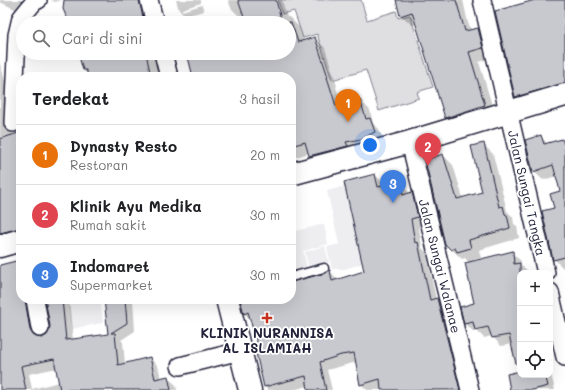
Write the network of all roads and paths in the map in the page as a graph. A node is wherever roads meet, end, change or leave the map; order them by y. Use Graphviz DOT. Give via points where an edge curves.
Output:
graph roads {
  1 [pos="38,0"];
  2 [pos="149,0"];
  3 [pos="482,0"];
  4 [pos="24,16"];
  5 [pos="153,16"];
  6 [pos="16,56"];
  7 [pos="165,60"];
  8 [pos="168,72"];
  9 [pos="565,95"];
  10 [pos="508,112"];
  11 [pos="13,123"];
  12 [pos="410,142"];
  13 [pos="296,173"];
  14 [pos="16,241"];
  15 [pos="0,246"];
  16 [pos="324,268"];
  17 [pos="545,270"];
  18 [pos="296,276"];
  19 [pos="36,304"];
  20 [pos="228,304"];
  21 [pos="553,305"];
  22 [pos="40,328"];
  23 [pos="240,351"];
  24 [pos="565,357"];
  25 [pos="180,366"];
  26 [pos="250,390"];
  27 [pos="470,390"];
  1 -- 4 [label="street"];
  2 -- 5 [label="street"];
  3 -- 10 [label="street, Jalan Sungai Tangka"];
  6 -- 11 [label="street"];
  7 -- 8 [label="street"];
  9 -- 10 [label="main road"];
  10 -- 12 [label="main road"];
  10 -- 17 [label="street, Jalan Sungai Tangka"];
  12 -- 13 [label="main road"];
  12 -- 27 [label="street, Jalan Sungai Walanae"];
  14 -- 15 [label="main road"];
  16 -- 18 [label="lane"];
  19 -- 22 [label="street"];
  20 -- 23 [label="main road"];
  21 -- 24 [label="street"];
  23 -- 25 [label="street"];
  23 -- 26 [label="main road"];
}
